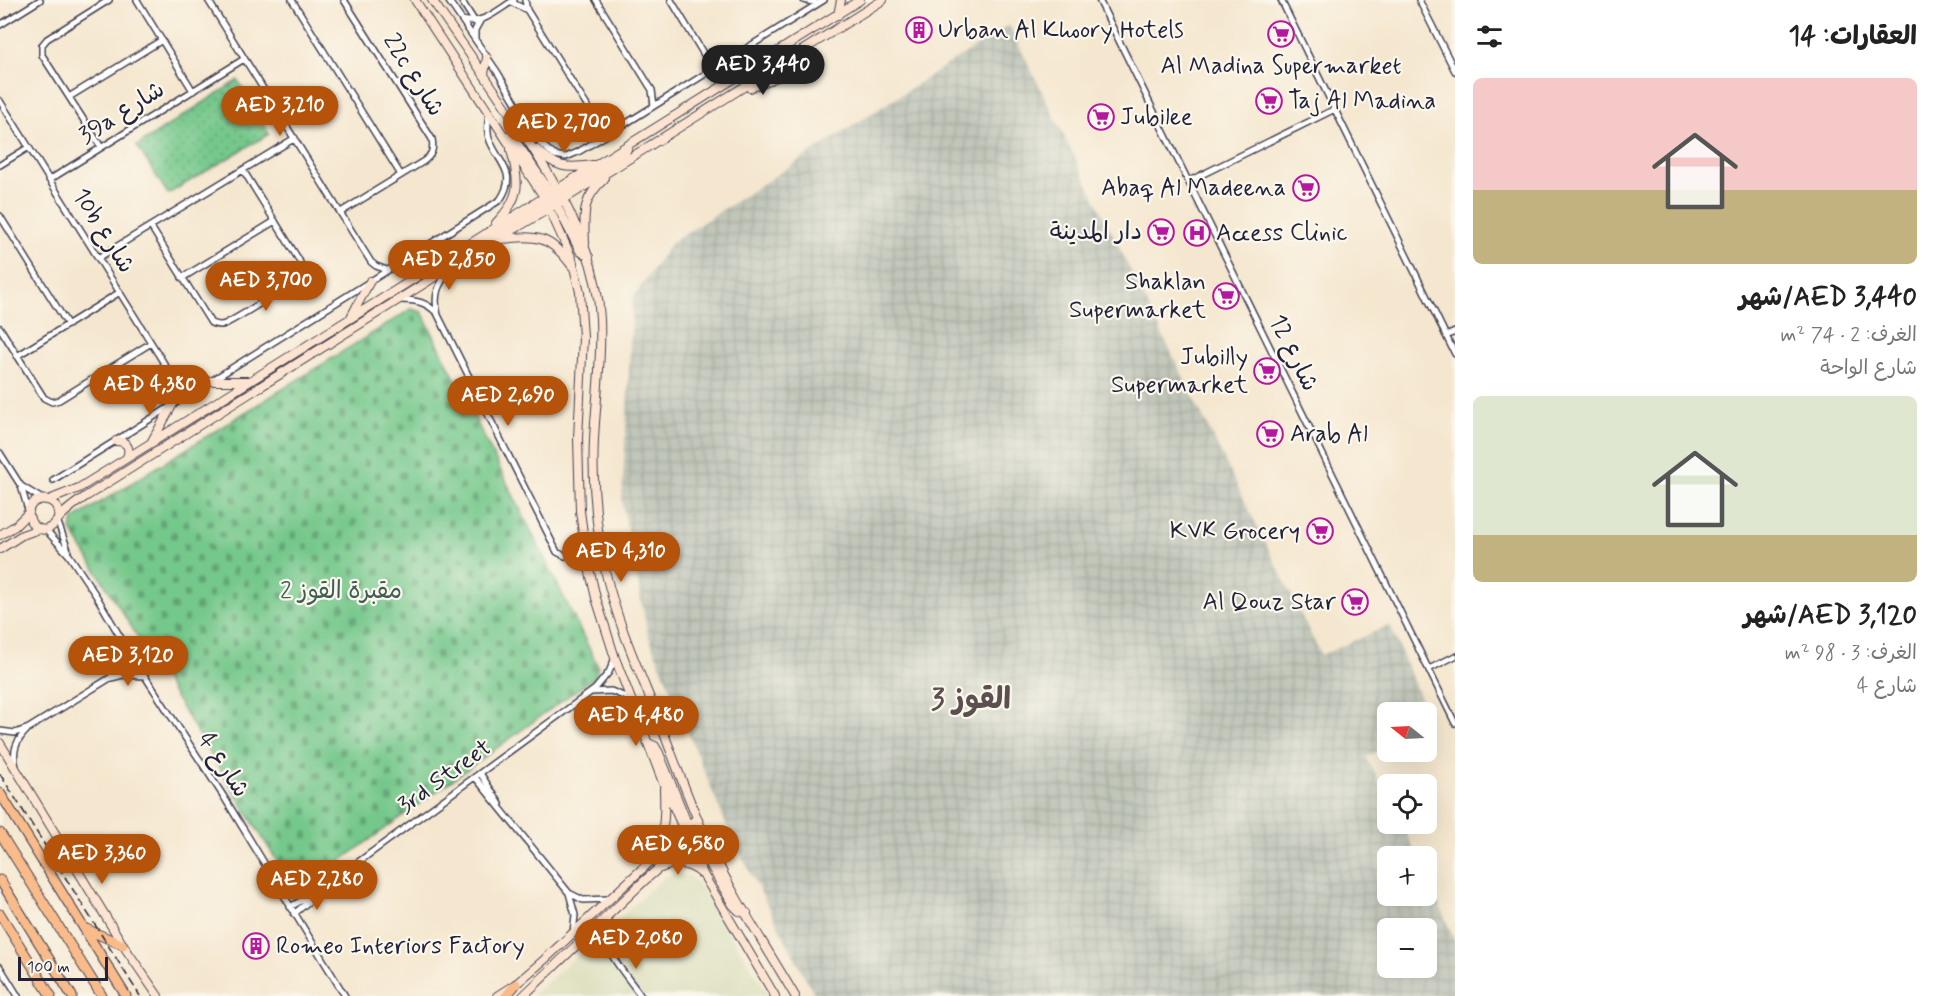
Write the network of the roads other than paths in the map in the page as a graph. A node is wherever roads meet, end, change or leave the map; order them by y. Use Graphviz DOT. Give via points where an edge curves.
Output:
graph roads {
  1 [pos="40,0"];
  2 [pos="109,0"];
  3 [pos="137,0"];
  4 [pos="208,0"];
  5 [pos="292,0"];
  6 [pos="344,0"];
  7 [pos="415,0"];
  8 [pos="432,0"];
  9 [pos="448,0"];
  10 [pos="460,0"];
  11 [pos="525,0"];
  12 [pos="596,0"];
  13 [pos="670,0"];
  14 [pos="803,0"];
  15 [pos="841,0"];
  16 [pos="860,0"];
  17 [pos="883,0"];
  18 [pos="1099,0"];
  19 [pos="1281,0"];
  20 [pos="1419,0"];
  21 [pos="512,1"];
  22 [pos="821,2"];
  23 [pos="527,10"];
  24 [pos="801,14"];
  25 [pos="837,15"];
  26 [pos="462,20"];
  27 [pos="477,21"];
  28 [pos="0,25"];
  29 [pos="162,40"];
  30 [pos="476,41"];
  31 [pos="738,53"];
  32 [pos="244,58"];
  33 [pos="487,58"];
  34 [pos="706,58"];
  35 [pos="766,59"];
  36 [pos="719,64"];
  37 [pos="1455,71"];
  38 [pos="706,72"];
  39 [pos="787,73"];
  40 [pos="484,74"];
  41 [pos="652,90"];
  42 [pos="193,91"];
  43 [pos="730,96"];
  44 [pos="69,97"];
  45 [pos="667,97"];
  46 [pos="0,101"];
  47 [pos="654,106"];
  48 [pos="1335,109"];
  49 [pos="489,111"];
  50 [pos="597,122"];
  51 [pos="617,129"];
  52 [pos="295,138"];
  53 [pos="507,139"];
  54 [pos="597,141"];
  55 [pos="530,144"];
  56 [pos="629,144"];
  57 [pos="29,147"];
  58 [pos="101,147"];
  59 [pos="597,164"];
  60 [pos="0,165"];
  61 [pos="618,166"];
  62 [pos="243,170"];
  63 [pos="401,175"];
  64 [pos="49,180"];
  65 [pos="1189,181"];
  66 [pos="553,198"];
  67 [pos="341,212"];
  68 [pos="0,216"];
  69 [pos="275,221"];
  70 [pos="151,227"];
  71 [pos="484,234"];
  72 [pos="498,240"];
  73 [pos="585,247"];
  74 [pos="478,251"];
  75 [pos="98,258"];
  76 [pos="589,258"];
  77 [pos="371,262"];
  78 [pos="452,266"];
  79 [pos="387,270"];
  80 [pos="575,270"];
  81 [pos="182,278"];
  82 [pos="370,281"];
  83 [pos="120,292"];
  84 [pos="400,300"];
  85 [pos="438,315"];
  86 [pos="351,318"];
  87 [pos="68,325"];
  88 [pos="0,328"];
  89 [pos="1455,332"];
  90 [pos="1446,336"];
  91 [pos="151,343"];
  92 [pos="1455,354"];
  93 [pos="17,356"];
  94 [pos="175,381"];
  95 [pos="210,381"];
  96 [pos="251,381"];
  97 [pos="197,389"];
  98 [pos="173,404"];
  99 [pos="116,441"];
  100 [pos="151,443"];
  101 [pos="0,453"];
  102 [pos="127,457"];
  103 [pos="52,480"];
  104 [pos="21,486"];
  105 [pos="45,500"];
  106 [pos="29,512"];
  107 [pos="58,520"];
  108 [pos="42,529"];
  109 [pos="0,535"];
  110 [pos="0,549"];
  111 [pos="69,555"];
  112 [pos="565,556"];
  113 [pos="129,652"];
  114 [pos="1455,656"];
  115 [pos="615,658"];
  116 [pos="1429,669"];
  117 [pos="145,676"];
  118 [pos="110,678"];
  119 [pos="589,693"];
  120 [pos="632,699"];
  121 [pos="1455,723"];
  122 [pos="29,728"];
  123 [pos="0,731"];
  124 [pos="0,743"];
  125 [pos="648,743"];
  126 [pos="17,768"];
  127 [pos="477,775"];
  128 [pos="664,785"];
  129 [pos="0,793"];
  130 [pos="697,818"];
  131 [pos="686,827"];
  132 [pos="702,830"];
  133 [pos="0,833"];
  134 [pos="692,839"];
  135 [pos="652,859"];
  136 [pos="655,871"];
  137 [pos="704,876"];
  138 [pos="0,880"];
  139 [pos="322,889"];
  140 [pos="569,894"];
  141 [pos="608,899"];
  142 [pos="290,907"];
  143 [pos="611,912"];
  144 [pos="747,913"];
  145 [pos="0,914"];
  146 [pos="294,914"];
  147 [pos="0,925"];
  148 [pos="86,929"];
  149 [pos="573,933"];
  150 [pos="123,945"];
  151 [pos="575,946"];
  152 [pos="613,957"];
  153 [pos="31,964"];
  154 [pos="0,967"];
  155 [pos="516,984"];
  156 [pos="18,996"];
  157 [pos="51,996"];
  158 [pos="72,996"];
  159 [pos="102,996"];
  160 [pos="126,996"];
  161 [pos="158,996"];
  162 [pos="345,996"];
  163 [pos="497,996"];
  164 [pos="506,996"];
  165 [pos="523,996"];
  166 [pos="641,996"];
  167 [pos="776,996"];
  168 [pos="795,996"];
  1 -- 28 [label="street"];
  2 -- 44 [label="street" via="42,45 42,55"];
  3 -- 29 [label="street"];
  4 -- 32 [label="street"];
  5 -- 63 [label="street"];
  6 -- 63 [label="street, 22c شارع" via="432,139 429,157"];
  7 -- 49 [label="street"];
  8 -- 40 [label="street"];
  9 -- 26 [label="street"];
  10 -- 27 [label="street"];
  11 -- 23 [label="street"];
  12 -- 41 [label="street"];
  13 -- 34 [label="street"];
  14 -- 22 [label="street"];
  14 -- 24 [label="street"];
  15 -- 25 [label="street"];
  16 -- 25 [label="street"];
  17 -- 43 [label="street"];
  18 -- 65 [label="street, شارع 12"];
  19 -- 48 [label="street"];
  20 -- 37 [label="street"];
  21 -- 23 [label="street"];
  21 -- 27 [label="street"];
  22 -- 24 [label="street"];
  23 -- 50 [label="street"];
  24 -- 31 [label="street"];
  25 -- 35 [label="street"];
  26 -- 27 [label="street"];
  26 -- 30 [label="street"];
  27 -- 30 [label="street"];
  29 -- 42 [label="street"];
  29 -- 44 [label="street"];
  30 -- 33 [label="street"];
  31 -- 35 [label="street"];
  31 -- 36 [label="street"];
  32 -- 42 [label="street, 39a شارع"];
  32 -- 52 [label="street"];
  33 -- 40 [label="street"];
  33 -- 54 [label="street" via="549,152 572,155"];
  34 -- 36 [label="street"];
  34 -- 38 [label="street"];
  35 -- 56 [label="street"];
  36 -- 38 [label="street"];
  38 -- 45 [label="street"];
  39 -- 43 [label="street"];
  40 -- 55 [label="street"];
  41 -- 45 [label="street"];
  41 -- 47 [label="street"];
  42 -- 58 [label="street, 39a شارع"];
  43 -- 61 [label="street"];
  44 -- 58 [label="street"];
  45 -- 47 [label="street"];
  46 -- 57 [label="street, 10b شارع"];
  47 -- 51 [label="street"];
  48 -- 65 [label="street"];
  48 -- 90 [label="street"];
  49 -- 53 [label="street"];
  49 -- 79 [label="street" via="489,137 508,177 505,192 495,204"];
  50 -- 51 [label="street"];
  50 -- 54 [label="street"];
  51 -- 54 [label="street"];
  52 -- 62 [label="street"];
  52 -- 67 [label="street"];
  53 -- 66 [label="street"];
  53 -- 71 [label="street" via="517,192 507,211"];
  55 -- 59 [label="street" via="563,167"];
  55 -- 66 [label="street"];
  56 -- 59 [label="street"];
  56 -- 66 [label="street" via="625,153"];
  57 -- 60 [label="street"];
  57 -- 64 [label="street, 10b شارع"];
  58 -- 64 [label="street, 39a شارع"];
  59 -- 66 [label="street"];
  61 -- 66 [label="street"];
  61 -- 73 [label="street" via="593,190 586,203"];
  62 -- 69 [label="street"];
  62 -- 70 [label="street"];
  63 -- 67 [label="street"];
  64 -- 75 [label="street, 10b شارع"];
  65 -- 116 [label="street, شارع 12"];
  66 -- 71 [label="street"];
  66 -- 72 [label="street"];
  66 -- 73 [label="street"];
  66 -- 74 [label="street" via="481,244"];
  66 -- 76 [label="street" via="580,251"];
  66 -- 80 [label="street"];
  67 -- 77 [label="street"];
  68 -- 87 [label="street"];
  69 -- 81 [label="street"];
  69 -- 81 [label="street" via="301,270 295,279 262,302 224,324 215,325"];
  70 -- 75 [label="street"];
  70 -- 81 [label="street"];
  71 -- 86 [label="street"];
  72 -- 74 [label="street"];
  72 -- 80 [label="street" via="542,238 560,250"];
  73 -- 76 [label="street"];
  74 -- 78 [label="street"];
  75 -- 83 [label="street, 10b شارع"];
  76 -- 130 [label="street" via="600,319 594,463 602,552 622,630"];
  77 -- 79 [label="street"];
  77 -- 82 [label="street"];
  78 -- 84 [label="street"];
  78 -- 85 [label="street" via="437,288"];
  79 -- 82 [label="street"];
  80 -- 115 [label="street" via="584,337 578,438 580,511 590,577"];
  82 -- 86 [label="street"];
  82 -- 95 [label="street"];
  83 -- 87 [label="street"];
  83 -- 91 [label="street, 10b شارع"];
  84 -- 85 [label="street" via="417,300"];
  84 -- 107 [label="street" via="85,497"];
  85 -- 112 [label="street" via="557,552"];
  86 -- 96 [label="street"];
  87 -- 93 [label="street"];
  88 -- 93 [label="street"];
  89 -- 90 [label="street"];
  90 -- 92 [label="street"];
  91 -- 93 [label="street" via="59,400 48,401 41,395"];
  91 -- 94 [label="street, 10b شارع"];
  94 -- 97 [label="street" via="187,390"];
  94 -- 98 [label="street" via="177,394"];
  95 -- 96 [label="street"];
  95 -- 97 [label="street"];
  96 -- 100 [label="street"];
  97 -- 98 [label="street"];
  98 -- 99 [label="street"];
  98 -- 100 [label="street"];
  99 -- 102 [label="street" via="127,445"];
  99 -- 103 [label="street"];
  100 -- 102 [label="street"];
  101 -- 104 [label="street"];
  102 -- 105 [label="street" via="79,488"];
  104 -- 105 [label="street"];
  104 -- 106 [label="street"];
  105 -- 106 [label="street" via="33,503"];
  105 -- 107 [label="street" via="56,506"];
  106 -- 108 [label="street" via="32,524"];
  106 -- 109 [label="street"];
  107 -- 108 [label="street" via="50,528"];
  107 -- 111 [label="street, شارع 4"];
  108 -- 110 [label="street" via="22,535"];
  108 -- 111 [label="street, شارع 4"];
  111 -- 113 [label="street, شارع 4"];
  113 -- 117 [label="street, شارع 4"];
  113 -- 118 [label="street"];
  114 -- 116 [label="street"];
  115 -- 119 [label="street, 3rd Street" via="605,678"];
  115 -- 120 [label="street"];
  116 -- 121 [label="street, شارع 12"];
  117 -- 118 [label="street"];
  117 -- 142 [label="street, شارع 4"];
  118 -- 122 [label="street"];
  119 -- 120 [label="street" via="611,691"];
  119 -- 127 [label="street, 3rd Street"];
  120 -- 125 [label="street"];
  122 -- 123 [label="street" via="15,733"];
  122 -- 126 [label="street" via="16,746"];
  124 -- 126 [label="street"];
  125 -- 128 [label="street"];
  125 -- 131 [label="street" via="659,753"];
  126 -- 150 [label="street"];
  127 -- 139 [label="street, 3rd Street"];
  127 -- 140 [label="street"];
  128 -- 131 [label="street"];
  128 -- 135 [label="street" via="664,829"];
  129 -- 148 [label="highway"];
  130 -- 131 [label="street"];
  130 -- 132 [label="street"];
  131 -- 132 [label="street"];
  131 -- 134 [label="street"];
  131 -- 135 [label="street"];
  132 -- 134 [label="street"];
  132 -- 144 [label="street"];
  133 -- 159 [label="highway"];
  134 -- 136 [label="street"];
  134 -- 137 [label="street"];
  134 -- 144 [label="street" via="733,905"];
  135 -- 141 [label="street"];
  136 -- 137 [label="street" via="683,863"];
  136 -- 143 [label="street"];
  137 -- 167 [label="street"];
  138 -- 158 [label="highway"];
  139 -- 142 [label="street"];
  139 -- 146 [label="street"];
  140 -- 141 [label="street" via="590,901"];
  140 -- 149 [label="street" via="575,915"];
  141 -- 149 [label="street"];
  142 -- 146 [label="street, شارع 4"];
  143 -- 151 [label="street"];
  143 -- 152 [label="street" via="605,936"];
  144 -- 168 [label="street"];
  145 -- 153 [label="highway"];
  146 -- 162 [label="street, شارع 4"];
  147 -- 153 [label="highway"];
  148 -- 150 [label="highway"];
  148 -- 160 [label="highway"];
  149 -- 155 [label="street"];
  150 -- 161 [label="street"];
  151 -- 152 [label="street" via="595,947"];
  151 -- 165 [label="street"];
  152 -- 166 [label="street"];
  153 -- 157 [label="highway"];
  154 -- 156 [label="street"];
  155 -- 163 [label="street"];
  155 -- 164 [label="highway"];
}
